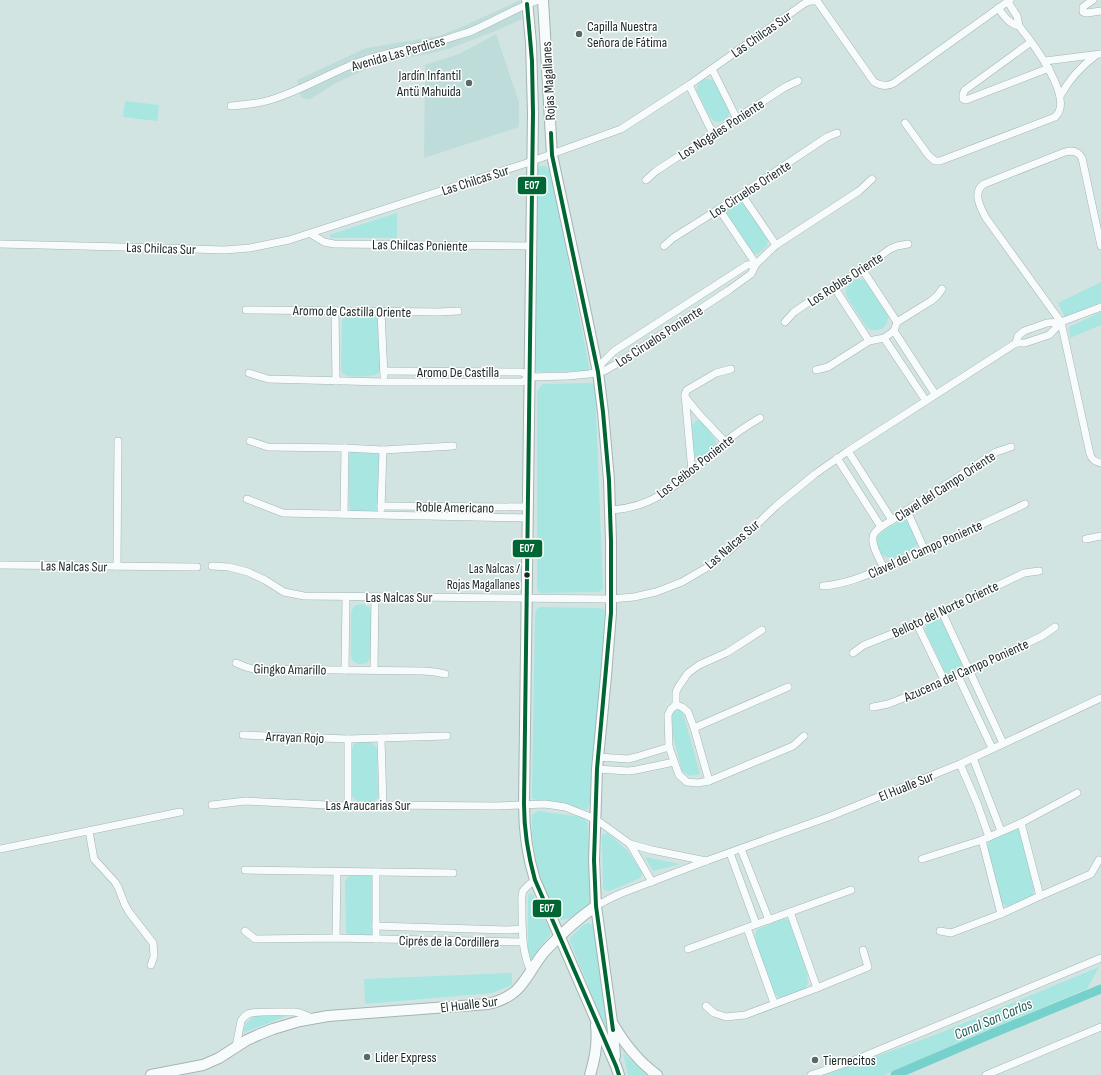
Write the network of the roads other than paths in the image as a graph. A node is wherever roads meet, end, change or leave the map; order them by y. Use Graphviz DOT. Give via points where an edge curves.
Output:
graph roads {
  1 [pos="539,0"];
  2 [pos="543,0"];
  3 [pos="1093,0"];
  4 [pos="527,2"];
  5 [pos="1004,3"];
  6 [pos="1101,11"];
  7 [pos="1019,26"];
  8 [pos="1031,42"];
  9 [pos="1099,54"];
  10 [pos="1045,61"];
  11 [pos="1049,68"];
  12 [pos="712,69"];
  13 [pos="798,81"];
  14 [pos="689,85"];
  15 [pos="1060,96"];
  16 [pos="231,106"];
  17 [pos="737,119"];
  18 [pos="905,123"];
  19 [pos="837,133"];
  20 [pos="713,134"];
  21 [pos="552,155"];
  22 [pos="532,162"];
  23 [pos="872,179"];
  24 [pos="646,180"];
  25 [pos="742,194"];
  26 [pos="719,209"];
  27 [pos="311,234"];
  28 [pos="0,244"];
  29 [pos="908,244"];
  30 [pos="776,245"];
  31 [pos="531,246"];
  32 [pos="664,246"];
  33 [pos="1101,246"];
  34 [pos="756,264"];
  35 [pos="862,269"];
  36 [pos="834,287"];
  37 [pos="942,289"];
  38 [pos="1101,307"];
  39 [pos="246,310"];
  40 [pos="335,311"];
  41 [pos="381,312"];
  42 [pos="458,312"];
  43 [pos="785,322"];
  44 [pos="897,322"];
  45 [pos="1061,322"];
  46 [pos="894,331"];
  47 [pos="884,338"];
  48 [pos="869,341"];
  49 [pos="1016,342"];
  50 [pos="731,370"];
  51 [pos="816,370"];
  52 [pos="384,372"];
  53 [pos="598,372"];
  54 [pos="249,373"];
  55 [pos="530,377"];
  56 [pos="336,381"];
  57 [pos="384,382"];
  58 [pos="935,394"];
  59 [pos="685,397"];
  60 [pos="926,401"];
  61 [pos="760,418"];
  62 [pos="118,441"];
  63 [pos="250,441"];
  64 [pos="725,442"];
  65 [pos="453,446"];
  66 [pos="1010,447"];
  67 [pos="345,448"];
  68 [pos="383,450"];
  69 [pos="848,451"];
  70 [pos="837,458"];
  71 [pos="1101,463"];
  72 [pos="692,472"];
  73 [pos="247,499"];
  74 [pos="1025,504"];
  75 [pos="381,506"];
  76 [pos="611,510"];
  77 [pos="907,510"];
  78 [pos="528,512"];
  79 [pos="344,514"];
  80 [pos="381,516"];
  81 [pos="892,520"];
  82 [pos="882,527"];
  83 [pos="1101,536"];
  84 [pos="1086,539"];
  85 [pos="925,551"];
  86 [pos="0,565"];
  87 [pos="117,566"];
  88 [pos="212,566"];
  89 [pos="197,568"];
  90 [pos="884,568"];
  91 [pos="1039,571"];
  92 [pos="823,586"];
  93 [pos="346,597"];
  94 [pos="375,597"];
  95 [pos="527,598"];
  96 [pos="611,599"];
  97 [pos="942,612"];
  98 [pos="917,624"];
  99 [pos="1055,627"];
  100 [pos="762,630"];
  101 [pos="853,653"];
  102 [pos="236,663"];
  103 [pos="345,670"];
  104 [pos="374,670"];
  105 [pos="969,670"];
  106 [pos="445,674"];
  107 [pos="958,676"];
  108 [pos="945,682"];
  109 [pos="788,687"];
  110 [pos="1101,698"];
  111 [pos="676,705"];
  112 [pos="873,707"];
  113 [pos="694,728"];
  114 [pos="243,735"];
  115 [pos="447,736"];
  116 [pos="804,736"];
  117 [pos="381,738"];
  118 [pos="348,739"];
  119 [pos="1003,743"];
  120 [pos="669,747"];
  121 [pos="992,748"];
  122 [pos="598,757"];
  123 [pos="973,758"];
  124 [pos="674,762"];
  125 [pos="960,764"];
  126 [pos="597,769"];
  127 [pos="709,781"];
  128 [pos="1077,793"];
  129 [pos="524,804"];
  130 [pos="383,805"];
  131 [pos="212,806"];
  132 [pos="348,806"];
  133 [pos="180,812"];
  134 [pos="595,819"];
  135 [pos="1021,823"];
  136 [pos="89,831"];
  137 [pos="1001,832"];
  138 [pos="989,837"];
  139 [pos="982,840"];
  140 [pos="630,844"];
  141 [pos="0,849"];
  142 [pos="742,849"];
  143 [pos="730,853"];
  144 [pos="922,860"];
  145 [pos="1099,860"];
  146 [pos="706,861"];
  147 [pos="245,870"];
  148 [pos="337,872"];
  149 [pos="376,872"];
  150 [pos="453,874"];
  151 [pos="535,880"];
  152 [pos="652,882"];
  153 [pos="851,890"];
  154 [pos="1040,896"];
  155 [pos="596,906"];
  156 [pos="790,912"];
  157 [pos="1002,914"];
  158 [pos="769,920"];
  159 [pos="756,924"];
  160 [pos="376,926"];
  161 [pos="747,928"];
  162 [pos="522,929"];
  163 [pos="246,931"];
  164 [pos="940,932"];
  165 [pos="560,936"];
  166 [pos="336,938"];
  167 [pos="376,939"];
  168 [pos="522,942"];
  169 [pos="688,949"];
  170 [pos="863,950"];
  171 [pos="1101,958"];
  172 [pos="151,965"];
  173 [pos="531,972"];
  174 [pos="817,988"];
  175 [pos="774,1003"];
  176 [pos="706,1006"];
  177 [pos="312,1018"];
  178 [pos="596,1019"];
  179 [pos="612,1022"];
  180 [pos="1101,1027"];
  181 [pos="236,1047"];
  182 [pos="618,1071"];
  183 [pos="151,1075"];
  184 [pos="590,1075"];
  185 [pos="658,1075"];
  186 [pos="812,1075"];
  187 [pos="986,1075"];
  1 -- 4 [label="street, Avenida Las Perdices"];
  2 -- 21 [label="street, Rojas Magallanes"];
  3 -- 6 [label="street" via="1082,12"];
  4 -- 16 [label="street, Avenida Las Perdices" via="475,30 364,60 269,101"];
  4 -- 22 [label="street, Rojas Magallanes" via="532,62"];
  5 -- 7 [label="street" via="1017,16"];
  5 -- 7 [label="street" via="1010,23"];
  5 -- 12 [label="street, Las Chilcas Sur" via="888,86 874,82 817,1 805,3"];
  7 -- 8 [label="street"];
  8 -- 10 [label="street"];
  8 -- 11 [label="street" via="965,90 963,99"];
  9 -- 10 [label="street"];
  9 -- 15 [label="street" via="1081,67"];
  10 -- 11 [label="street"];
  11 -- 15 [label="street"];
  12 -- 14 [label="street, Las Chilcas Sur"];
  12 -- 17 [label="street"];
  13 -- 17 [label="street, Los Nogales Poniente"];
  14 -- 20 [label="street"];
  14 -- 21 [label="street, Las Chilcas Sur" via="621,129"];
  15 -- 18 [label="street" via="1060,112 1055,117 940,161 935,161 929,156"];
  17 -- 20 [label="street, Los Nogales Poniente"];
  19 -- 25 [label="street, Los Ciruelos Oriente" via="827,137"];
  20 -- 24 [label="street, Los Nogales Poniente"];
  21 -- 22 [label="street, Las Chilcas Sur"];
  21 -- 53 [label="street, Rojas Magallanes"];
  22 -- 27 [label="street, Las Chilcas Sur"];
  22 -- 31 [label="street, Rojas Magallanes"];
  23 -- 30 [label="street, Los Ciruelos Poniente" via="859,191"];
  25 -- 26 [label="street, Los Ciruelos Oriente"];
  25 -- 30 [label="street"];
  26 -- 32 [label="street, Los Ciruelos Oriente"];
  26 -- 34 [label="street"];
  27 -- 28 [label="street, Las Chilcas Sur" via="267,245 224,250"];
  27 -- 31 [label="street, Las Chilcas Poniente" via="319,240 334,244"];
  29 -- 35 [label="street, Los Robles Oriente" via="890,249"];
  30 -- 34 [label="street, Los Ciruelos Poniente"];
  31 -- 55 [label="street, Rojas Magallanes"];
  33 -- 45 [label="street" via="1082,158 1077,152 1065,152 984,184 979,189 978,201 986,218"];
  34 -- 53 [label="street, Los Ciruelos Poniente" via="751,274 730,290 618,363"];
  34 -- 53 [label="street, Los Ciruelos Poniente" via="747,265 614,351 602,363"];
  35 -- 36 [label="street, Los Robles Oriente"];
  35 -- 44 [label="street"];
  36 -- 43 [label="street, Los Robles Oriente" via="794,312"];
  36 -- 48 [label="street"];
  37 -- 44 [label="street" via="934,298"];
  38 -- 45 [label="street"];
  39 -- 40 [label="street, Aromo de Castilla Oriente"];
  40 -- 41 [label="street, Aromo de Castilla Oriente"];
  40 -- 56 [label="street"];
  41 -- 42 [label="street, Aromo de Castilla Oriente"];
  41 -- 52 [label="street"];
  44 -- 46 [label="street"];
  45 -- 49 [label="street" via="1049,335 1025,343"];
  45 -- 49 [label="street" via="1047,323 1024,331"];
  45 -- 71 [label="street" via="1090,454 1094,461"];
  46 -- 47 [label="street"];
  46 -- 58 [label="street"];
  47 -- 48 [label="street"];
  47 -- 60 [label="street"];
  48 -- 51 [label="street" via="828,367"];
  49 -- 58 [label="street, Las Nalcas Sur"];
  50 -- 59 [label="street" via="716,373 689,389"];
  52 -- 55 [label="street, Aromo De Castilla" via="522,372"];
  52 -- 57 [label="street"];
  53 -- 55 [label="street, Aromo De Castilla"];
  53 -- 76 [label="street, Rojas Magallanes"];
  54 -- 56 [label="street, Aromo De Castilla" via="268,379"];
  55 -- 57 [label="street, Aromo De Castilla" via="522,382"];
  55 -- 78 [label="street, Rojas Magallanes"];
  56 -- 57 [label="street, Aromo De Castilla"];
  58 -- 60 [label="street, Las Nalcas Sur"];
  59 -- 64 [label="street"];
  59 -- 72 [label="street"];
  60 -- 69 [label="street, Las Nalcas Sur"];
  61 -- 64 [label="street, Los Ceibos Poniente"];
  62 -- 87 [label="street"];
  63 -- 67 [label="street" via="268,447"];
  64 -- 72 [label="street, Los Ceibos Poniente"];
  65 -- 68 [label="street"];
  66 -- 77 [label="street, Clavel del Campo Oriente" via="996,452"];
  67 -- 68 [label="street"];
  67 -- 79 [label="street"];
  68 -- 75 [label="street"];
  69 -- 70 [label="street, Las Nalcas Sur"];
  69 -- 81 [label="street"];
  70 -- 82 [label="street"];
  70 -- 96 [label="street, Las Nalcas Sur" via="794,490 730,550 706,568 682,582 656,592"];
  72 -- 76 [label="street, Los Ceibos Poniente" via="664,494 627,508"];
  73 -- 79 [label="street, Roble Americano" via="283,513"];
  74 -- 85 [label="street, Clavel del Campo Poniente"];
  75 -- 78 [label="street, Roble Americano"];
  75 -- 80 [label="street"];
  76 -- 96 [label="street, Rojas Magallanes"];
  77 -- 81 [label="street, Clavel del Campo Oriente"];
  77 -- 85 [label="street"];
  78 -- 80 [label="street, Roble Americano"];
  78 -- 95 [label="street, Rojas Magallanes"];
  79 -- 80 [label="street, Roble Americano"];
  81 -- 82 [label="street, Clavel del Campo Oriente"];
  82 -- 90 [label="street" via="873,535 872,541"];
  83 -- 84 [label="street"];
  85 -- 90 [label="street, Clavel del Campo Poniente"];
  86 -- 87 [label="street, Las Nalcas Sur"];
  87 -- 89 [label="street, Las Nalcas Sur"];
  88 -- 93 [label="street, Las Nalcas Sur" via="248,572 291,594"];
  90 -- 92 [label="street, Clavel del Campo Poniente" via="860,578"];
  91 -- 97 [label="street, Belloto del Norte Oriente" via="1024,573"];
  93 -- 94 [label="street, Las Nalcas Sur"];
  93 -- 103 [label="street, Gingko Amarillo"];
  94 -- 95 [label="street, Las Nalcas Sur"];
  94 -- 104 [label="street"];
  95 -- 96 [label="street, Las Nalcas Sur"];
  95 -- 129 [label="street, Rojas Magallanes"];
  96 -- 122 [label="street, Rojas Magallanes"];
  97 -- 98 [label="street, Belloto del Norte Oriente"];
  97 -- 105 [label="street"];
  98 -- 101 [label="street, Belloto del Norte Oriente" via="864,645"];
  98 -- 108 [label="street"];
  99 -- 105 [label="street, Azucena del Campo Poniente" via="1042,636"];
  100 -- 111 [label="street" via="688,673 676,692"];
  102 -- 103 [label="street, Gingko Amarillo" via="253,669"];
  103 -- 104 [label="street, Gingko Amarillo"];
  104 -- 106 [label="street, Gingko Amarillo" via="423,670"];
  105 -- 107 [label="street, Azucena del Campo Poniente"];
  105 -- 119 [label="street"];
  107 -- 108 [label="street, Azucena del Campo Poniente"];
  107 -- 121 [label="street"];
  108 -- 112 [label="street, Azucena del Campo Poniente" via="888,704"];
  109 -- 113 [label="street"];
  110 -- 119 [label="street, El Hualle Sur"];
  111 -- 113 [label="street" via="688,712"];
  111 -- 120 [label="street" via="668,715"];
  113 -- 127 [label="street"];
  114 -- 118 [label="street, Arrayan Rojo"];
  115 -- 117 [label="street, Arrayan Rojo"];
  116 -- 127 [label="street" via="793,746"];
  117 -- 118 [label="street, Arrayan Rojo"];
  117 -- 130 [label="street"];
  118 -- 132 [label="street"];
  119 -- 121 [label="street, El Hualle Sur"];
  120 -- 122 [label="street" via="636,758"];
  120 -- 124 [label="street"];
  121 -- 123 [label="street, El Hualle Sur"];
  122 -- 126 [label="street, Rojas Magallanes"];
  123 -- 125 [label="street, El Hualle Sur"];
  123 -- 137 [label="street"];
  124 -- 126 [label="street" via="628,771"];
  124 -- 127 [label="street" via="679,775 687,782"];
  125 -- 138 [label="street"];
  125 -- 142 [label="street, El Hualle Sur"];
  126 -- 134 [label="street, Rojas Magallanes"];
  128 -- 135 [label="street"];
  129 -- 130 [label="street, Las Araucarias Sur"];
  129 -- 134 [label="street, El Hualle Sur" via="555,805"];
  129 -- 151 [label="street, Rojas Magallanes" via="527,849"];
  130 -- 132 [label="street, Las Araucarias Sur"];
  131 -- 132 [label="street, Las Araucarias Sur" via="246,801"];
  133 -- 136 [label="street"];
  134 -- 140 [label="street, El Hualle Sur"];
  134 -- 155 [label="street, Rojas Magallanes"];
  135 -- 137 [label="street"];
  135 -- 154 [label="street"];
  136 -- 141 [label="street"];
  136 -- 172 [label="street" via="94,859 115,882 124,905 153,943 154,956"];
  137 -- 138 [label="street"];
  138 -- 139 [label="street"];
  139 -- 144 [label="street"];
  139 -- 157 [label="street"];
  140 -- 146 [label="street, El Hualle Sur"];
  140 -- 152 [label="street, El Hualle Sur"];
  142 -- 143 [label="street, El Hualle Sur"];
  142 -- 158 [label="street"];
  143 -- 146 [label="street, El Hualle Sur"];
  143 -- 159 [label="street"];
  145 -- 154 [label="street" via="1091,874"];
  146 -- 152 [label="street, El Hualle Sur"];
  147 -- 148 [label="street"];
  148 -- 149 [label="street"];
  148 -- 166 [label="street"];
  149 -- 150 [label="street"];
  149 -- 160 [label="street"];
  151 -- 162 [label="street" via="523,892"];
  151 -- 165 [label="street, Rojas Magallanes"];
  152 -- 155 [label="street, El Hualle Sur"];
  153 -- 156 [label="street"];
  154 -- 157 [label="street"];
  155 -- 165 [label="street, El Hualle Sur"];
  155 -- 179 [label="street, Rojas Magallanes"];
  156 -- 158 [label="street"];
  156 -- 174 [label="street"];
  157 -- 164 [label="street" via="951,934"];
  158 -- 159 [label="street"];
  159 -- 161 [label="street"];
  160 -- 162 [label="street, Ciprés de la Cordillera"];
  160 -- 167 [label="street"];
  161 -- 169 [label="street"];
  161 -- 175 [label="street"];
  162 -- 168 [label="street"];
  163 -- 166 [label="street, Ciprés de la Cordillera" via="255,939"];
  165 -- 173 [label="street, El Hualle Sur" via="544,952"];
  165 -- 178 [label="street, Rojas Magallanes"];
  166 -- 167 [label="street, Ciprés de la Cordillera"];
  167 -- 168 [label="street, Ciprés de la Cordillera"];
  168 -- 173 [label="street"];
  170 -- 174 [label="street" via="868,967"];
  171 -- 186 [label="street" via="855,1060"];
  173 -- 177 [label="street, El Hualle Sur" via="511,995 488,1004"];
  174 -- 175 [label="street"];
  175 -- 176 [label="street" via="745,1015 726,1017 714,1014"];
  177 -- 181 [label="street, El Hualle Sur" via="273,1029"];
  177 -- 181 [label="street, El Hualle Sur" via="294,1012 248,1014 241,1021"];
  178 -- 182 [label="street, Rojas Magallanes"];
  178 -- 184 [label="street" via="597,1042"];
  179 -- 182 [label="street, Rojas Magallanes"];
  179 -- 185 [label="street" via="630,1049"];
  180 -- 187 [label="street"];
  181 -- 183 [label="street, El Hualle Sur" via="203,1065"];
}
